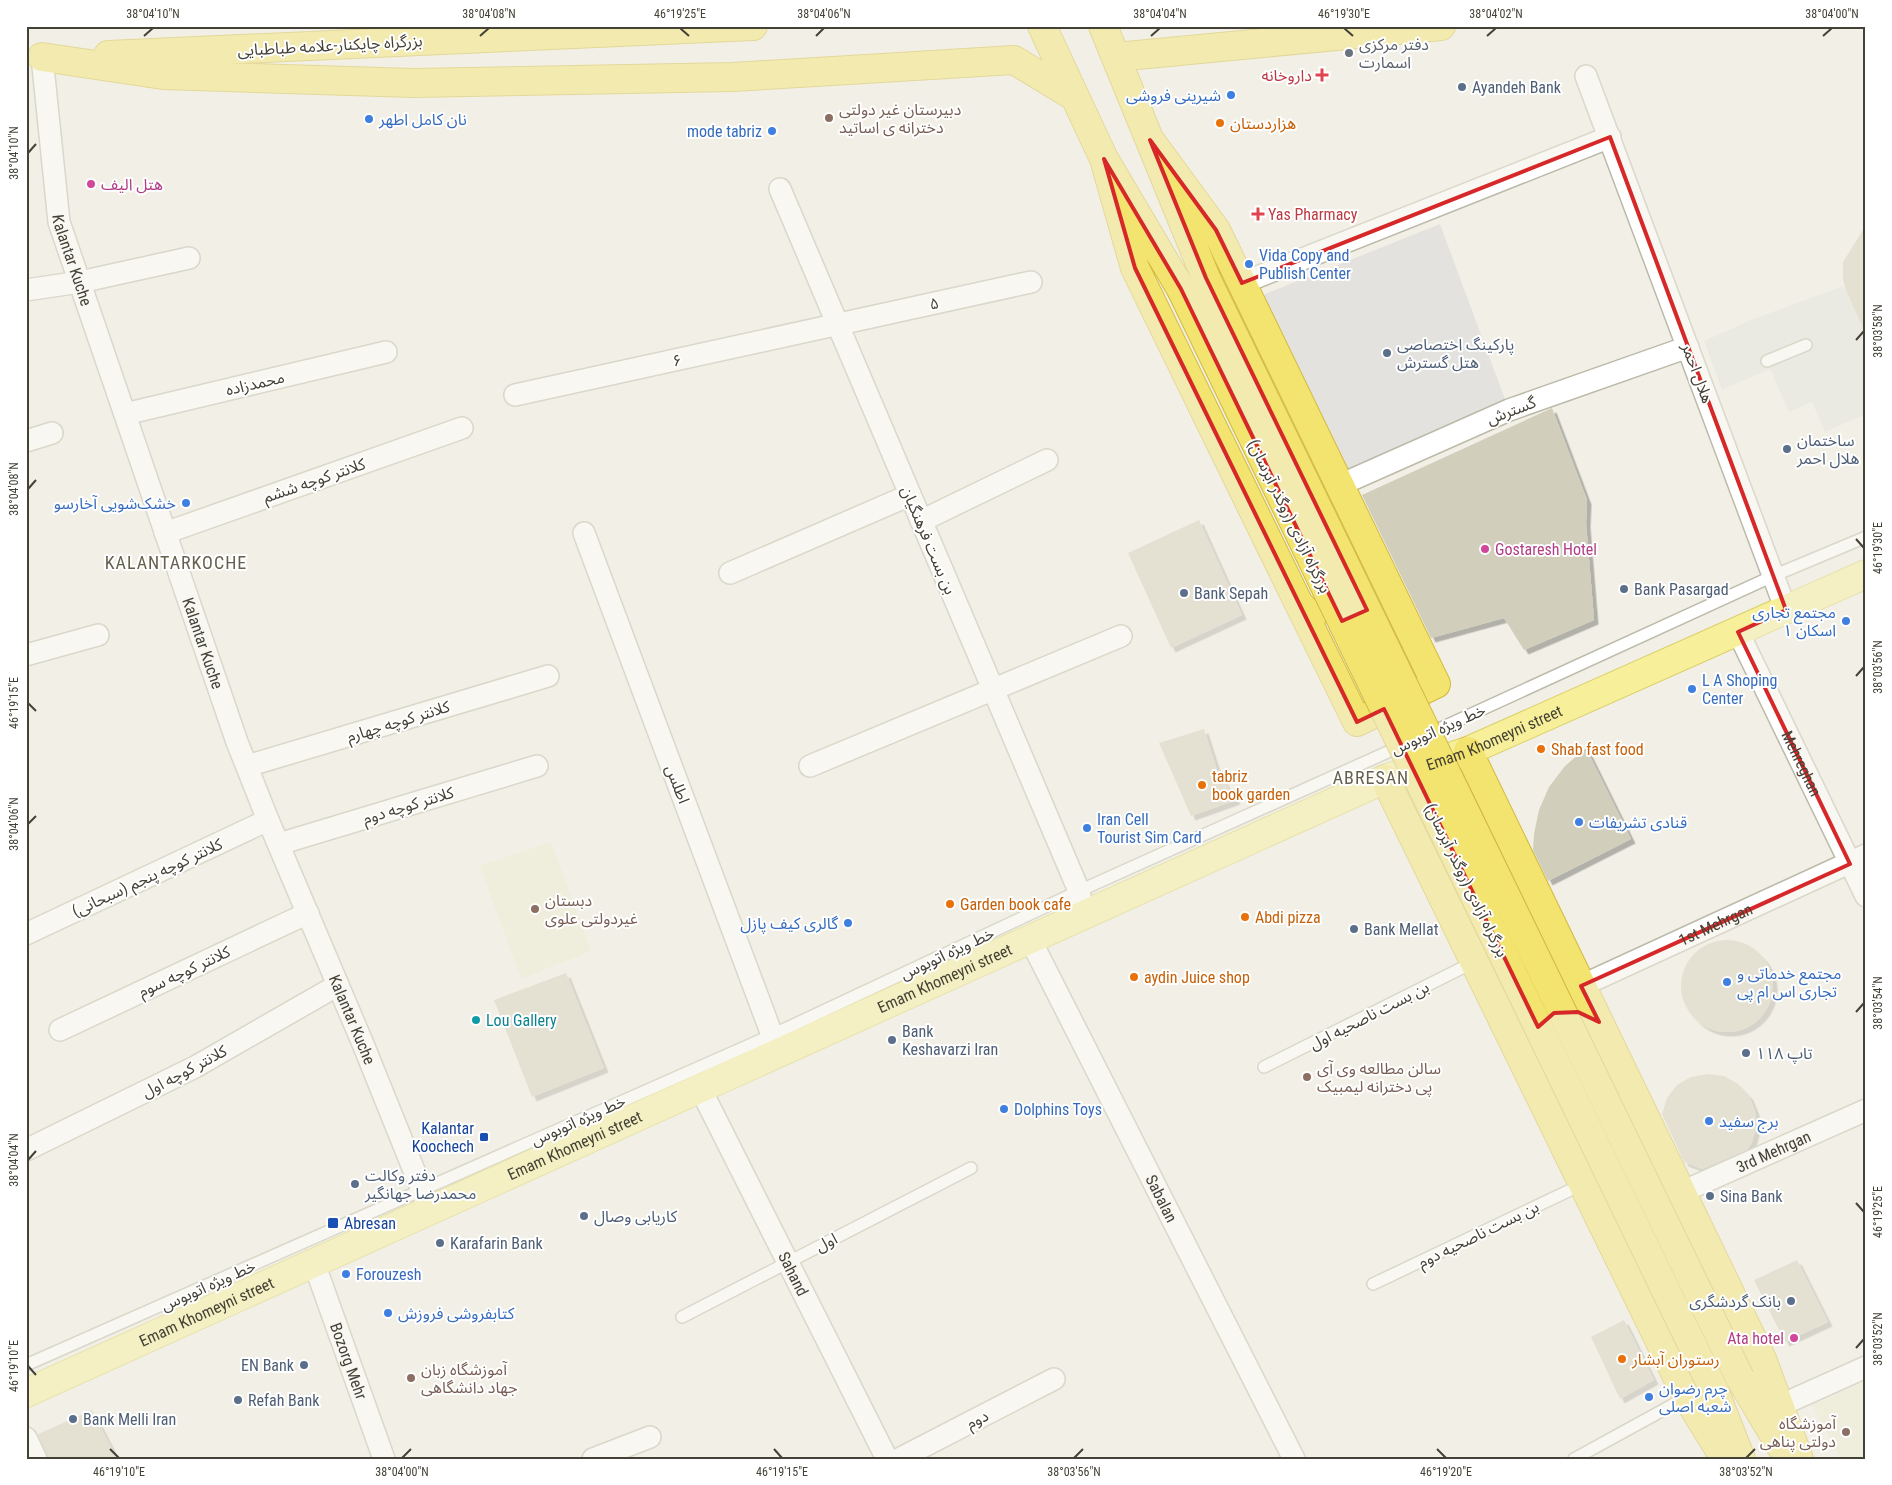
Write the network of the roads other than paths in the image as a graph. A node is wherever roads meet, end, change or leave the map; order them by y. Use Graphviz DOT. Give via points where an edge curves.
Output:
graph roads {
  1 [pos="753,26"];
  2 [pos="1042,26"];
  3 [pos="1103,26"];
  4 [pos="1441,26"];
  5 [pos="34,57"];
  6 [pos="1116,57"];
  7 [pos="1586,76"];
  8 [pos="1075,97"];
  9 [pos="1610,137"];
  10 [pos="1150,140"];
  11 [pos="1104,159"];
  12 [pos="780,189"];
  13 [pos="189,258"];
  14 [pos="80,282"];
  15 [pos="1031,282"];
  16 [pos="1242,283"];
  17 [pos="26,290"];
  18 [pos="838,325"];
  19 [pos="1806,345"];
  20 [pos="1688,347"];
  21 [pos="386,352"];
  22 [pos="1767,361"];
  23 [pos="515,395"];
  24 [pos="125,414"];
  25 [pos="462,428"];
  26 [pos="52,434"];
  27 [pos="26,441"];
  28 [pos="1047,460"];
  29 [pos="1340,485"];
  30 [pos="910,494"];
  31 [pos="921,521"];
  32 [pos="165,533"];
  33 [pos="584,533"];
  34 [pos="1866,537"];
  35 [pos="1382,572"];
  36 [pos="730,573"];
  37 [pos="1866,574"];
  38 [pos="1773,576"];
  39 [pos="1299,604"];
  40 [pos="1786,610"];
  41 [pos="1738,632"];
  42 [pos="98,635"];
  43 [pos="1121,636"];
  44 [pos="26,655"];
  45 [pos="548,676"];
  46 [pos="993,690"];
  47 [pos="1468,751"];
  48 [pos="247,766"];
  49 [pos="538,766"];
  50 [pos="810,766"];
  51 [pos="1385,779"];
  52 [pos="268,820"];
  53 [pos="279,844"];
  54 [pos="1858,860"];
  55 [pos="1866,896"];
  56 [pos="1081,903"];
  57 [pos="308,913"];
  58 [pos="26,934"];
  59 [pos="1030,939"];
  60 [pos="1474,962"];
  61 [pos="338,985"];
  62 [pos="1581,986"];
  63 [pos="1600,1022"];
  64 [pos="60,1030"];
  65 [pos="774,1044"];
  66 [pos="1523,1062"];
  67 [pos="1264,1067"];
  68 [pos="700,1088"];
  69 [pos="1866,1110"];
  70 [pos="26,1150"];
  71 [pos="970,1168"];
  72 [pos="1583,1184"];
  73 [pos="1682,1192"];
  74 [pos="426,1201"];
  75 [pos="788,1262"];
  76 [pos="314,1263"];
  77 [pos="1373,1284"];
  78 [pos="682,1316"];
  79 [pos="26,1365"];
  80 [pos="1866,1367"];
  81 [pos="1054,1379"];
  82 [pos="26,1392"];
  83 [pos="1687,1397"];
  84 [pos="1779,1406"];
  85 [pos="26,1438"];
  86 [pos="650,1438"];
  87 [pos="36,1459"];
  88 [pos="384,1459"];
  89 [pos="593,1459"];
  90 [pos="887,1459"];
  91 [pos="899,1459"];
  92 [pos="1294,1459"];
  93 [pos="1574,1459"];
  94 [pos="1725,1459"];
  95 [pos="1741,1459"];
  96 [pos="1789,1459"];
  97 [pos="1799,1459"];
  1 -- 5 [label="highway, بزرگراه چایکنار-علامه طباطبایی"];
  2 -- 8 [label="highway"];
  3 -- 6 [label="highway"];
  4 -- 6 [label="highway"];
  5 -- 8 [label="highway" via="163,75 413,83 734,77 1014,60"];
  5 -- 14 [label="street, Kalantar Kuche" via="59,222"];
  6 -- 10 [label="highway"];
  7 -- 9 [label="street, هلال احمر"];
  8 -- 11 [label="highway"];
  9 -- 16 [label="street"];
  9 -- 20 [label="street, هلال احمر"];
  10 -- 16 [label="highway" via="1216,230"];
  10 -- 96 [label="highway, بزرگراه آزادی (روگذر آبرسان), bridge" via="1206,278 1740,1378"];
  11 -- 39 [label="highway" via="1135,268"];
  11 -- 95 [label="highway, بزرگراه آزادی (روگذر آبرسان), bridge" via="1180,289 1714,1390"];
  12 -- 18 [label="street, بن بست فرهنگیان"];
  13 -- 14 [label="street"];
  14 -- 17 [label="street"];
  14 -- 24 [label="street, Kalantar Kuche"];
  15 -- 18 [label="street, ۵"];
  16 -- 29 [label="highway"];
  18 -- 23 [label="street, ۶"];
  18 -- 30 [label="street, بن بست فرهنگیان"];
  19 -- 22 [label="lane"];
  20 -- 29 [label="street, گسترش" via="1509,410"];
  20 -- 38 [label="street, هلال احمر" via="1709,385"];
  21 -- 24 [label="street, محمدزاده"];
  24 -- 32 [label="street, Kalantar Kuche"];
  25 -- 32 [label="street, کلانتر کوچه ششم"];
  26 -- 27 [label="street"];
  28 -- 31 [label="street"];
  29 -- 35 [label="highway"];
  30 -- 31 [label="street, بن بست فرهنگیان"];
  30 -- 36 [label="street"];
  31 -- 46 [label="street, بن بست فرهنگیان"];
  32 -- 48 [label="street, Kalantar Kuche"];
  33 -- 65 [label="street, اطلس"];
  34 -- 38 [label="lane, خط ویژه اتوبوس"];
  35 -- 39 [label="highway" via="1385,591 1381,600 1350,618 1323,624 1314,620"];
  35 -- 39 [label="highway" via="1436,684 1357,722"];
  37 -- 40 [label="main road, Emam Khomeyni street"];
  38 -- 40 [label="street, هلال احمر"];
  38 -- 56 [label="lane, خط ویژه اتوبوس" via="1414,740"];
  40 -- 41 [label="main road, Emam Khomeyni street"];
  41 -- 47 [label="main road, Emam Khomeyni street"];
  41 -- 54 [label="street, Mehreghan"];
  42 -- 44 [label="street"];
  43 -- 46 [label="street"];
  45 -- 48 [label="street, کلانتر کوچه چهارم"];
  46 -- 50 [label="street"];
  46 -- 56 [label="street, بن بست فرهنگیان"];
  47 -- 51 [label="main road, Emam Khomeyni street"];
  47 -- 62 [label="highway"];
  48 -- 52 [label="street, Kalantar Kuche"];
  49 -- 53 [label="street, کلانتر کوچه دوم"];
  51 -- 56 [label="main road, Emam Khomeyni street"];
  51 -- 60 [label="highway"];
  52 -- 53 [label="street, Kalantar Kuche"];
  52 -- 58 [label="street, کلانتر کوچه پنجم (سبحانی)"];
  53 -- 57 [label="street, Kalantar Kuche"];
  54 -- 55 [label="street, Mehreghan"];
  54 -- 62 [label="street, 1st Mehrgan"];
  56 -- 59 [label="main road, Emam Khomeyni street"];
  56 -- 65 [label="lane, خط ویژه اتوبوس"];
  57 -- 61 [label="street, Kalantar Kuche"];
  57 -- 64 [label="street, کلانتر کوچه سوم"];
  59 -- 65 [label="main road, Emam Khomeyni street"];
  59 -- 92 [label="street, Sabalan"];
  60 -- 66 [label="highway"];
  60 -- 67 [label="lane, بن بست ناصحیه اول"];
  61 -- 70 [label="street, کلانتر کوچه اول" via="195,1067"];
  61 -- 74 [label="street, Kalantar Kuche"];
  62 -- 63 [label="highway"];
  63 -- 66 [label="highway" via="1578,1012 1554,1013 1529,1035"];
  63 -- 73 [label="highway"];
  65 -- 68 [label="main road, Emam Khomeyni street"];
  65 -- 74 [label="lane, خط ویژه اتوبوس" via="492,1158"];
  66 -- 72 [label="highway"];
  68 -- 74 [label="main road, Emam Khomeyni street"];
  68 -- 75 [label="street, Sahand"];
  69 -- 73 [label="street, 3rd Mehrgan"];
  71 -- 75 [label="lane, اول"];
  72 -- 77 [label="lane, بن بست ناصحیه دوم"];
  72 -- 83 [label="highway"];
  73 -- 84 [label="highway" via="1762,1359"];
  74 -- 76 [label="main road, Emam Khomeyni street"];
  74 -- 79 [label="lane, خط ویژه اتوبوس"];
  75 -- 78 [label="lane, اول"];
  75 -- 90 [label="street, Sahand"];
  76 -- 82 [label="main road, Emam Khomeyni street"];
  76 -- 88 [label="street, Bozorg Mehr"];
  80 -- 84 [label="street"];
  81 -- 91 [label="street, دوم"];
  83 -- 93 [label="lane"];
  83 -- 94 [label="highway"];
  84 -- 97 [label="highway"];
  85 -- 87 [label="street"];
  86 -- 89 [label="street"];
}
